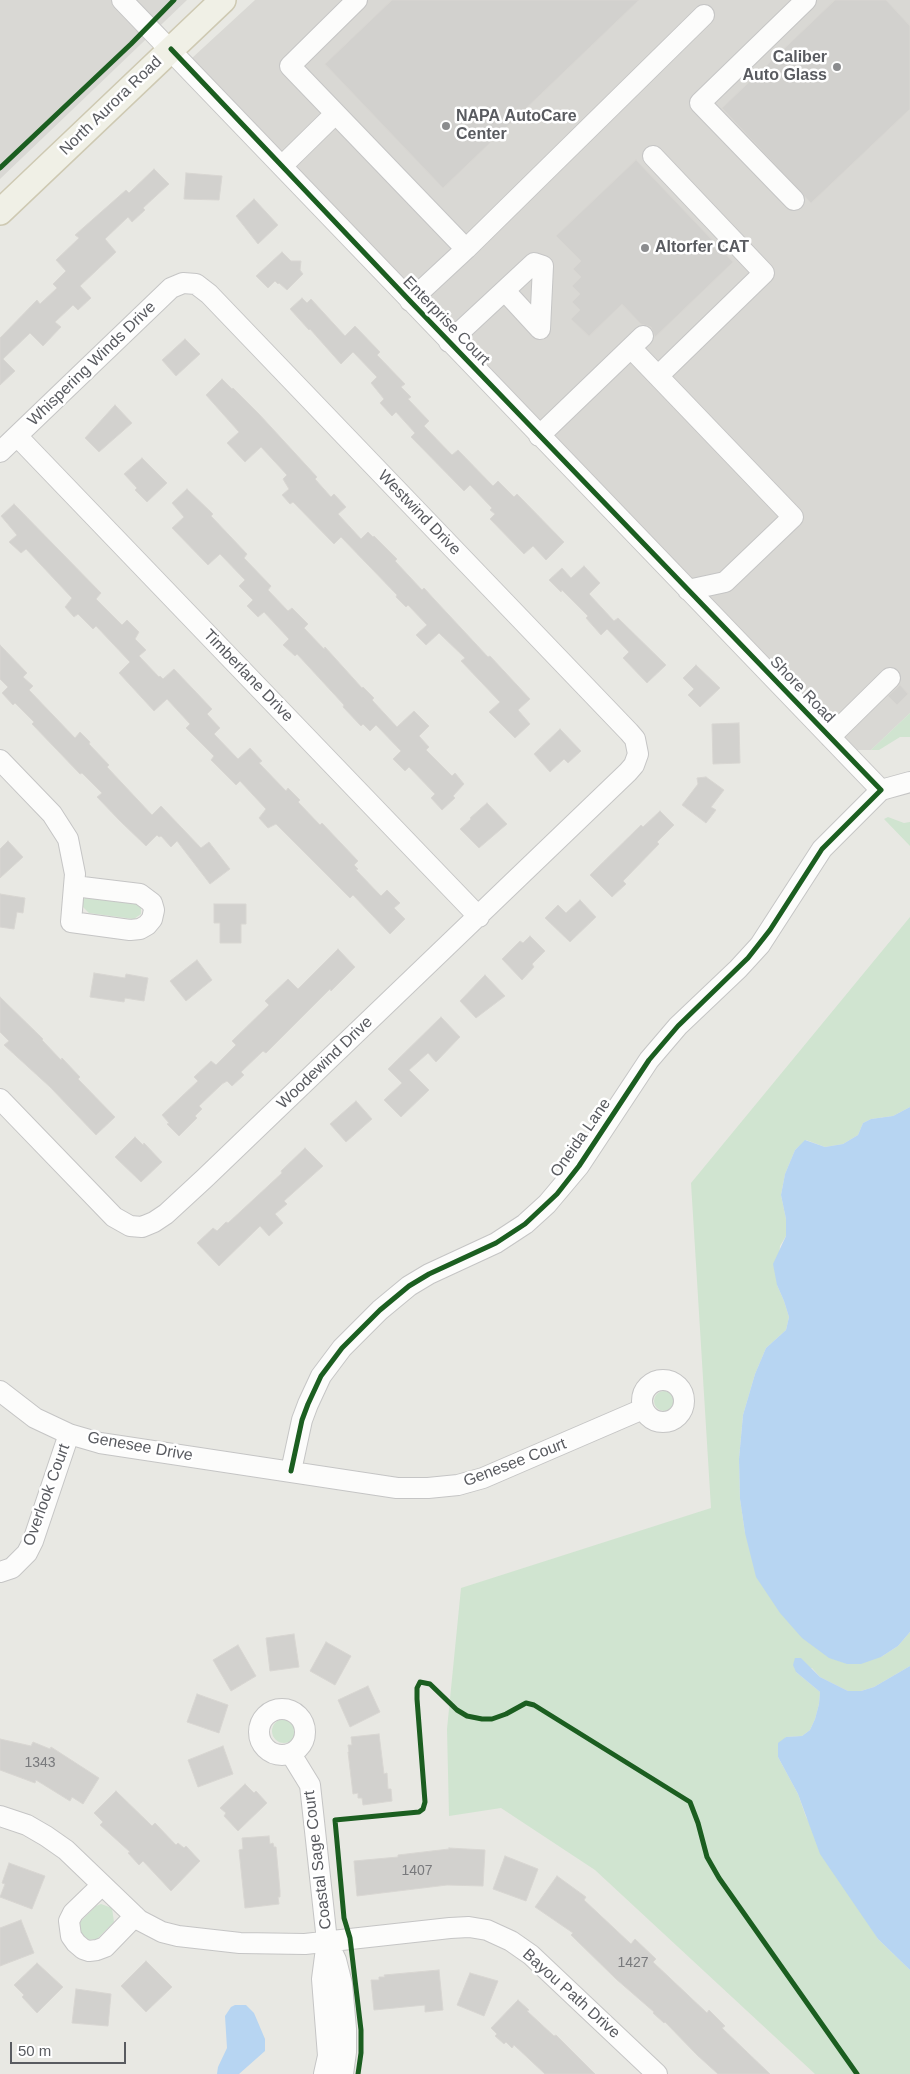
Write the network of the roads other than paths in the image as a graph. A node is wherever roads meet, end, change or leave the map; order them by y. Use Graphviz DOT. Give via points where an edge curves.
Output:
graph roads {
  1 [pos="122,0"];
  2 [pos="223,0"];
  3 [pos="357,0"];
  4 [pos="806,0"];
  5 [pos="704,15"];
  6 [pos="171,49"];
  7 [pos="335,114"];
  8 [pos="653,156"];
  9 [pos="282,166"];
  10 [pos="794,200"];
  11 [pos="0,212"];
  12 [pos="466,249"];
  13 [pos="189,283"];
  14 [pos="505,291"];
  15 [pos="410,301"];
  16 [pos="449,342"];
  17 [pos="658,376"];
  18 [pos="17,436"];
  19 [pos="539,436"];
  20 [pos="0,452"];
  21 [pos="688,590"];
  22 [pos="705,608"];
  23 [pos="890,678"];
  24 [pos="830,737"];
  25 [pos="638,754"];
  26 [pos="0,760"];
  27 [pos="910,782"];
  28 [pos="881,790"];
  29 [pos="74,886"];
  30 [pos="478,917"];
  31 [pos="0,1099"];
  32 [pos="0,1391"];
  33 [pos="643,1409"];
  34 [pos="69,1434"];
  35 [pos="291,1471"];
  36 [pos="0,1572"];
  37 [pos="292,1754"];
  38 [pos="0,1816"];
  39 [pos="102,1885"];
  40 [pos="135,1916"];
  41 [pos="327,1941"];
  42 [pos="324,2074"];
  43 [pos="343,2074"];
  44 [pos="658,2074"];
  1 -- 6 [label="street, Enterprise Court"];
  2 -- 6 [label="main road, North Aurora Road"];
  3 -- 7 [label="street" via="290,66"];
  4 -- 10 [label="street" via="700,103"];
  5 -- 12 [label="street"];
  6 -- 9 [label="street, Enterprise Court"];
  6 -- 11 [label="main road, North Aurora Road"];
  7 -- 9 [label="street"];
  7 -- 12 [label="street"];
  8 -- 17 [label="street" via="764,273"];
  9 -- 15 [label="street, Enterprise Court"];
  12 -- 15 [label="street"];
  13 -- 18 [label="street, Whispering Winds Drive" via="171,288"];
  13 -- 25 [label="street, Westwind Drive" via="202,287 209,294 635,739"];
  14 -- 16 [label="street"];
  15 -- 16 [label="street, Enterprise Court"];
  16 -- 19 [label="street, Enterprise Court"];
  17 -- 19 [label="street" via="637,342"];
  17 -- 21 [label="street" via="793,518 724,582"];
  18 -- 20 [label="street, Whispering Winds Drive"];
  18 -- 30 [label="street, Timberlane Drive"];
  19 -- 21 [label="street, Enterprise Court"];
  21 -- 22 [label="street, Enterprise Court"];
  22 -- 24 [label="street, Shore Road"];
  23 -- 24 [label="street"];
  24 -- 28 [label="street, Shore Road"];
  25 -- 30 [label="street, Woodewind Drive" via="628,772"];
  26 -- 29 [label="street" via="62,827 74,864"];
  27 -- 28 [label="street"];
  28 -- 35 [label="street, Oneida Lane" via="822,849 748,958 678,1026 649,1060 579,1166 547,1204 525,1224 496,1243 409,1286 342,1348 321,1376 308,1404"];
  30 -- 31 [label="street, Woodewind Drive" via="166,1214 142,1227 124,1224 114,1218"];
  32 -- 34 [label="street, Genesee Drive" via="35,1418"];
  33 -- 35 [label="street, Genesee Court" via="483,1478 458,1485 397,1488"];
  34 -- 35 [label="street, Genesee Drive" via="100,1443"];
  34 -- 36 [label="street, Overlook Court" via="33,1541 27,1553 12,1568"];
  37 -- 41 [label="street, Coastal Sage Court" via="310,1784"];
  38 -- 39 [label="street, Bayou Path Drive" via="27,1825 46,1836 66,1850"];
  39 -- 40 [label="street, Bayou Path Drive"];
  39 -- 40 [label="street" via="69,1921 76,1944 83,1950 97,1950"];
  40 -- 41 [label="street, Bayou Path Drive" via="162,1932 178,1936 240,1943"];
  41 -- 42 [label="street" via="322,1979 328,2056"];
  41 -- 43 [label="street" via="342,1984 346,2028"];
  41 -- 44 [label="street, Bayou Path Drive" via="450,1928 487,1930 531,1955"];
}
